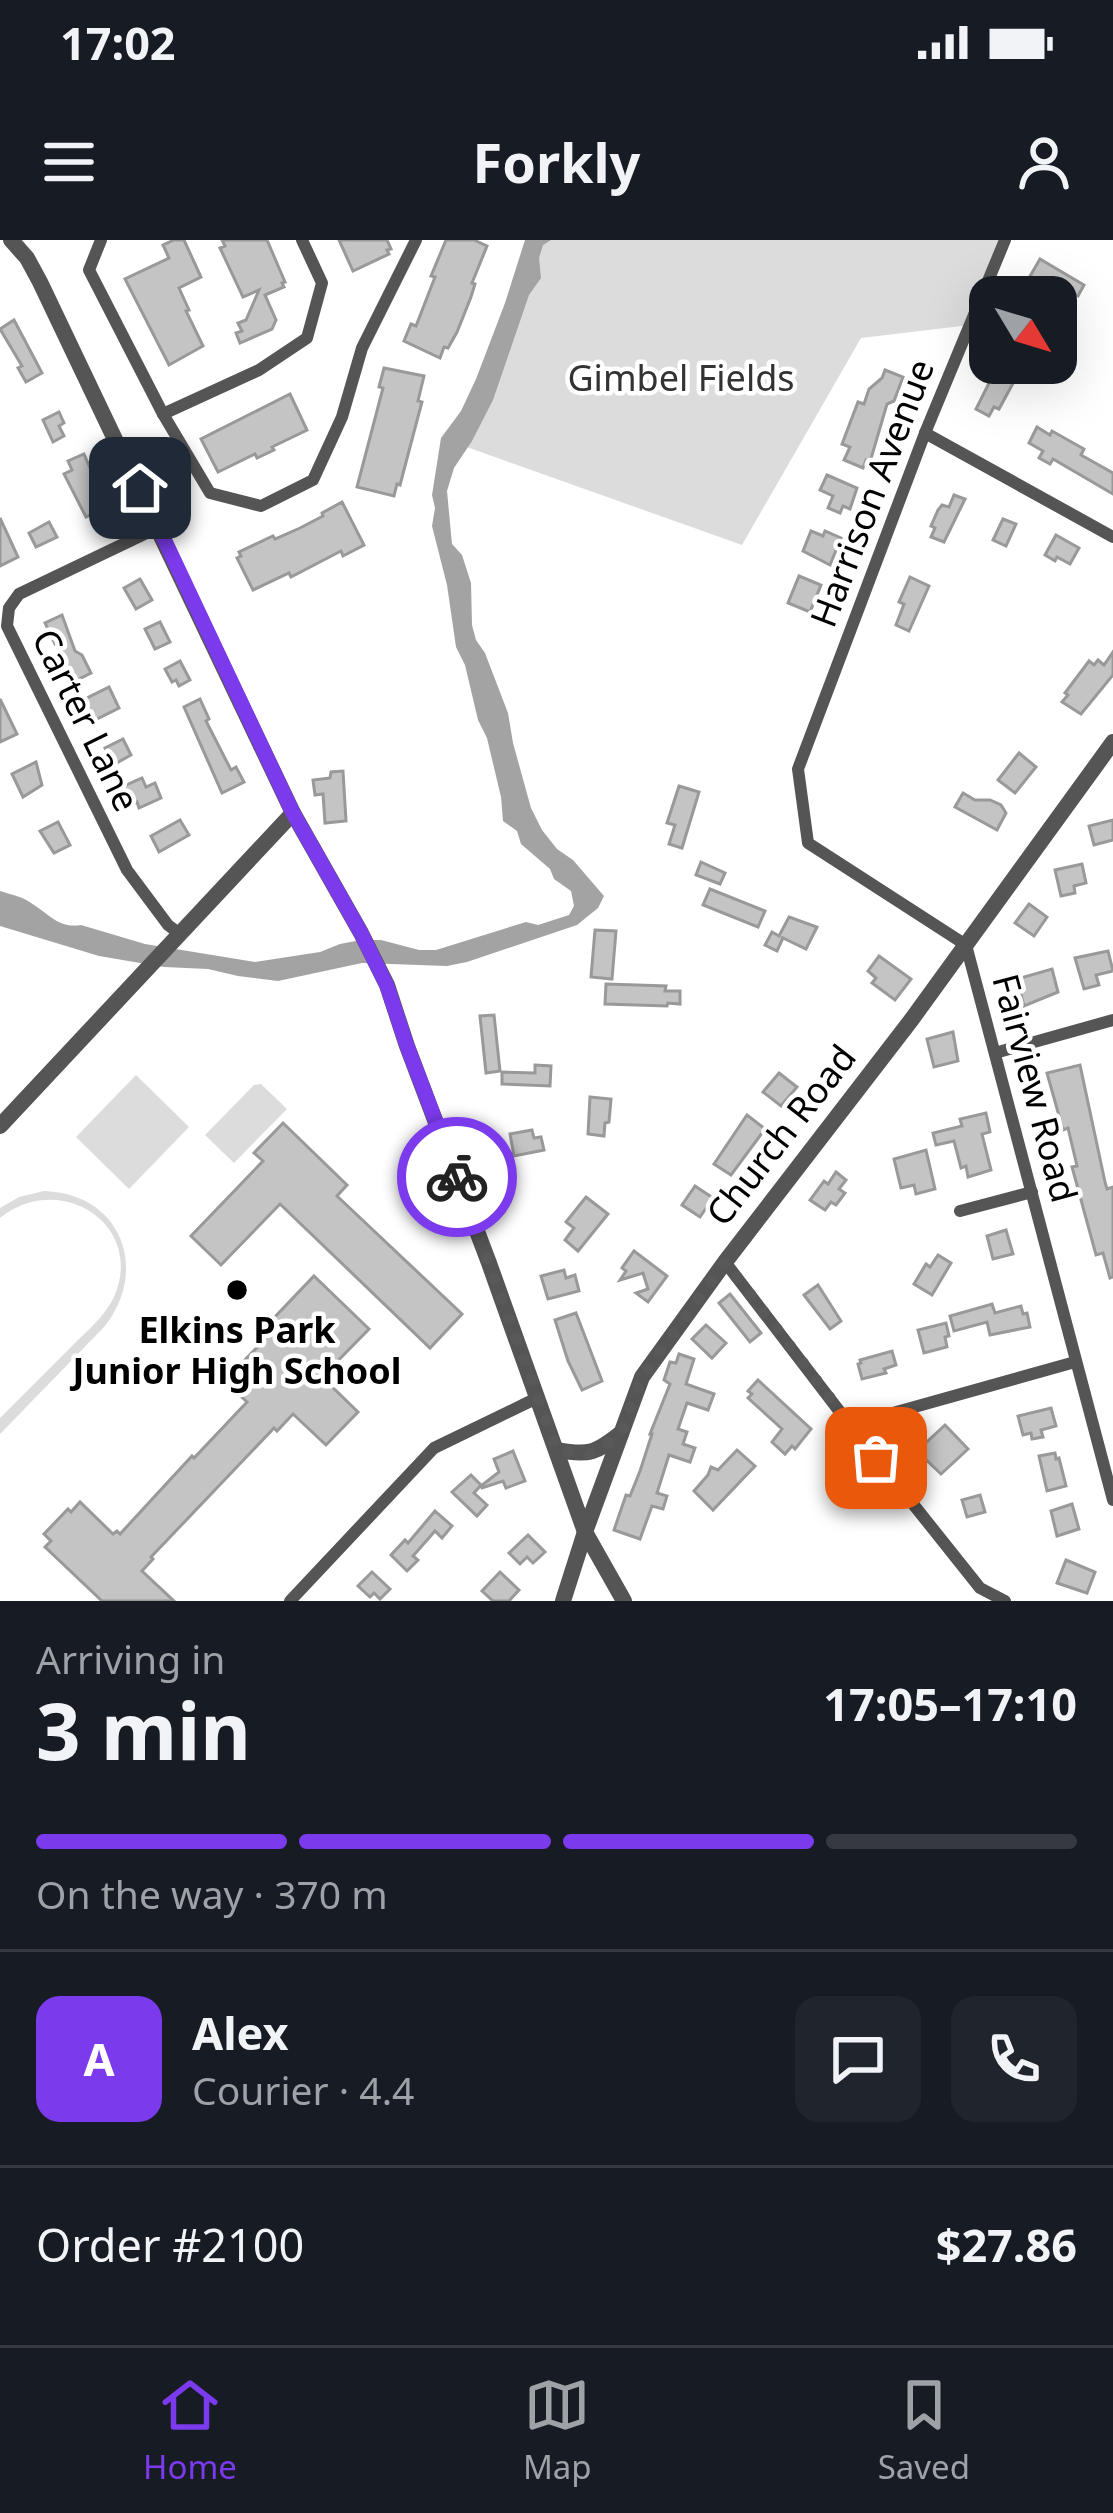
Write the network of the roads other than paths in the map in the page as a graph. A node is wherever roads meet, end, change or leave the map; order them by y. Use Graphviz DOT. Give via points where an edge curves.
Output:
graph roads {
  1 [pos="11,240"];
  2 [pos="101,240"];
  3 [pos="302,240"];
  4 [pos="416,240"];
  5 [pos="1005,240"];
  6 [pos="28,249"];
  7 [pos="163,414"];
  8 [pos="926,433"];
  9 [pos="159,527"];
  10 [pos="1113,537"];
  11 [pos="1113,742"];
  12 [pos="798,769"];
  13 [pos="293,813"];
  14 [pos="177,938"];
  15 [pos="966,945"];
  16 [pos="1113,1020"];
  17 [pos="995,1053"];
  18 [pos="0,1126"];
  19 [pos="1033,1192"];
  20 [pos="960,1211"];
  21 [pos="725,1262"];
  22 [pos="1075,1362"];
  23 [pos="537,1398"];
  24 [pos="850,1425"];
  25 [pos="622,1432"];
  26 [pos="557,1450"];
  27 [pos="1113,1500"];
  28 [pos="585,1532"];
  29 [pos="290,1601"];
  30 [pos="563,1601"];
  31 [pos="624,1601"];
  32 [pos="1005,1601"];
  1 -- 6 [label="street"];
  2 -- 7 [label="street" via="89,270"];
  3 -- 7 [label="street" via="322,283 307,338"];
  4 -- 7 [label="street" via="362,347 313,480 261,506 210,493"];
  5 -- 8 [label="street, Harrison Avenue"];
  6 -- 9 [label="street"];
  8 -- 10 [label="street"];
  8 -- 12 [label="street, Harrison Avenue"];
  9 -- 13 [label="street"];
  9 -- 14 [label="street, Carter Lane" via="19,594 7,626 127,870"];
  11 -- 15 [label="street, Church Road"];
  12 -- 15 [label="street, Fairview Road" via="808,843"];
  13 -- 14 [label="street"];
  13 -- 23 [label="street" via="387,986"];
  14 -- 18 [label="street"];
  15 -- 17 [label="street, Fairview Road"];
  15 -- 21 [label="street, Church Road"];
  16 -- 17 [label="street"];
  17 -- 19 [label="street, Fairview Road"];
  19 -- 20 [label="street"];
  19 -- 22 [label="street, Fairview Road"];
  21 -- 24 [label="street"];
  21 -- 25 [label="street, Church Road" via="642,1377"];
  22 -- 24 [label="street"];
  22 -- 27 [label="street, Fairview Road"];
  23 -- 26 [label="street"];
  23 -- 29 [label="street" via="434,1448"];
  24 -- 32 [label="street" via="980,1588"];
  25 -- 26 [label="street" via="589,1454"];
  25 -- 28 [label="street, Church Road"];
  26 -- 28 [label="street"];
  28 -- 30 [label="street, Church Road"];
  28 -- 31 [label="street"];
}
